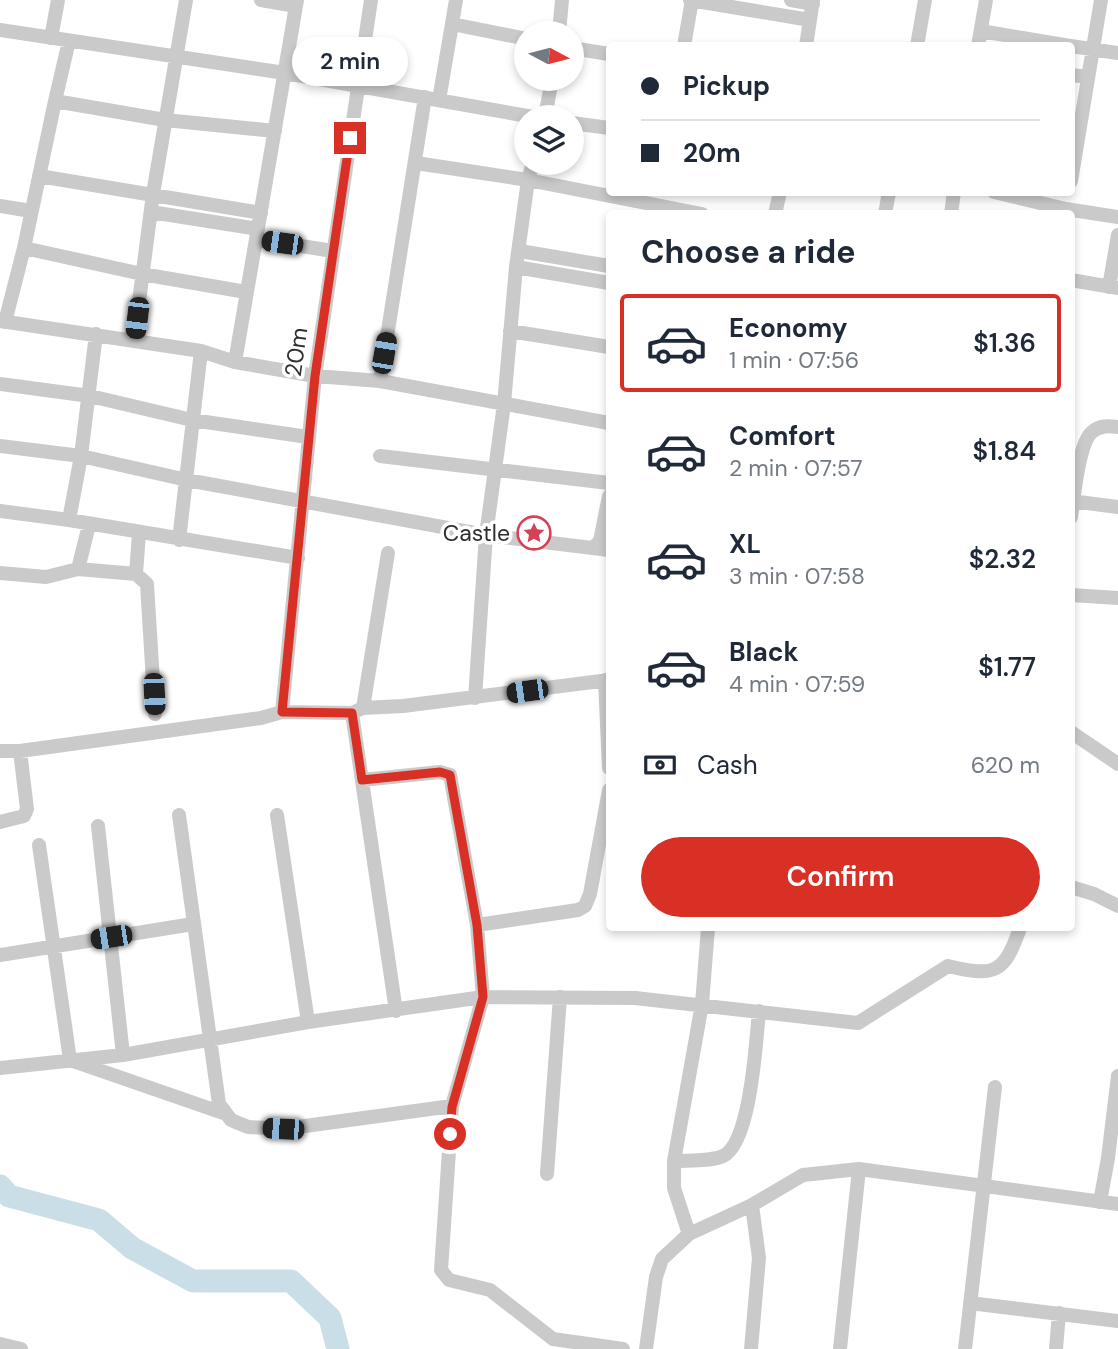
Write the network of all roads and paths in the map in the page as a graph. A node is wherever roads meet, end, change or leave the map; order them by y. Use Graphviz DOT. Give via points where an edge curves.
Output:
graph roads {
  1 [pos="58,0"];
  2 [pos="186,0"];
  3 [pos="261,0"];
  4 [pos="371,0"];
  5 [pos="456,0"];
  6 [pos="562,0"];
  7 [pos="691,0"];
  8 [pos="791,0"];
  9 [pos="925,0"];
  10 [pos="986,0"];
  11 [pos="1101,0"];
  12 [pos="813,2"];
  13 [pos="296,3"];
  14 [pos="810,20"];
  15 [pos="560,21"];
  16 [pos="452,24"];
  17 [pos="0,30"];
  18 [pos="514,36"];
  19 [pos="51,38"];
  20 [pos="979,38"];
  21 [pos="69,41"];
  22 [pos="685,42"];
  23 [pos="807,42"];
  24 [pos="918,42"];
  25 [pos="1025,42"];
  26 [pos="1075,47"];
  27 [pos="1093,49"];
  28 [pos="584,50"];
  29 [pos="1118,53"];
  30 [pos="606,54"];
  31 [pos="175,56"];
  32 [pos="285,73"];
  33 [pos="1075,75"];
  34 [pos="1088,77"];
  35 [pos="358,86"];
  36 [pos="432,98"];
  37 [pos="55,101"];
  38 [pos="514,113"];
  39 [pos="166,120"];
  40 [pos="584,125"];
  41 [pos="606,128"];
  42 [pos="275,131"];
  43 [pos="1075,134"];
  44 [pos="416,163"];
  45 [pos="529,175"];
  46 [pos="39,176"];
  47 [pos="528,180"];
  48 [pos="153,194"];
  49 [pos="606,195"];
  50 [pos="612,196"];
  51 [pos="1009,196"];
  52 [pos="654,204"];
  53 [pos="0,206"];
  54 [pos="683,210"];
  55 [pos="1062,210"];
  56 [pos="31,211"];
  57 [pos="151,212"];
  58 [pos="1075,212"];
  59 [pos="261,213"];
  60 [pos="1118,217"];
  61 [pos="257,234"];
  62 [pos="1118,235"];
  63 [pos="24,248"];
  64 [pos="333,251"];
  65 [pos="520,251"];
  66 [pos="606,265"];
  67 [pos="516,267"];
  68 [pos="142,274"];
  69 [pos="606,282"];
  70 [pos="1075,285"];
  71 [pos="1113,288"];
  72 [pos="246,292"];
  73 [pos="2,321"];
  74 [pos="510,331"];
  75 [pos="96,334"];
  76 [pos="134,340"];
  77 [pos="606,347"];
  78 [pos="201,351"];
  79 [pos="235,362"];
  80 [pos="315,376"];
  81 [pos="380,381"];
  82 [pos="0,384"];
  83 [pos="90,396"];
  84 [pos="504,404"];
  85 [pos="192,420"];
  86 [pos="606,422"];
  87 [pos="1118,427"];
  88 [pos="308,437"];
  89 [pos="0,446"];
  90 [pos="81,456"];
  91 [pos="380,456"];
  92 [pos="496,469"];
  93 [pos="187,480"];
  94 [pos="606,483"];
  95 [pos="1075,487"];
  96 [pos="1075,501"];
  97 [pos="303,502"];
  98 [pos="1118,507"];
  99 [pos="0,511"];
  100 [pos="606,511"];
  101 [pos="69,520"];
  102 [pos="89,525"];
  103 [pos="139,534"];
  104 [pos="486,535"];
  105 [pos="179,540"];
  106 [pos="594,547"];
  107 [pos="606,549"];
  108 [pos="388,553"];
  109 [pos="298,558"];
  110 [pos="78,569"];
  111 [pos="0,573"];
  112 [pos="136,574"];
  113 [pos="1075,595"];
  114 [pos="1118,598"];
  115 [pos="606,680"];
  116 [pos="475,698"];
  117 [pos="357,710"];
  118 [pos="282,712"];
  119 [pos="155,714"];
  120 [pos="1075,735"];
  121 [pos="0,751"];
  122 [pos="20,751"];
  123 [pos="1118,764"];
  124 [pos="362,780"];
  125 [pos="606,806"];
  126 [pos="179,816"];
  127 [pos="277,816"];
  128 [pos="0,822"];
  129 [pos="98,825"];
  130 [pos="39,845"];
  131 [pos="1075,888"];
  132 [pos="1118,906"];
  133 [pos="193,924"];
  134 [pos="477,925"];
  135 [pos="708,931"];
  136 [pos="1019,931"];
  137 [pos="111,937"];
  138 [pos="54,946"];
  139 [pos="0,955"];
  140 [pos="483,997"];
  141 [pos="560,997"];
  142 [pos="702,1004"];
  143 [pos="396,1011"];
  144 [pos="759,1011"];
  145 [pos="309,1022"];
  146 [pos="209,1039"];
  147 [pos="123,1055"];
  148 [pos="70,1060"];
  149 [pos="0,1068"];
  150 [pos="1118,1076"];
  151 [pos="995,1087"];
  152 [pos="452,1107"];
  153 [pos="223,1112"];
  154 [pos="1113,1157"];
  155 [pos="674,1161"];
  156 [pos="859,1169"];
  157 [pos="547,1174"];
  158 [pos="984,1185"];
  159 [pos="1100,1202"];
  160 [pos="1118,1204"];
  161 [pos="752,1205"];
  162 [pos="689,1234"];
  163 [pos="970,1303"];
  164 [pos="1059,1314"];
  165 [pos="1118,1321"];
  166 [pos="0,1344"];
  167 [pos="21,1349"];
  168 [pos="623,1349"];
  169 [pos="646,1349"];
  170 [pos="751,1349"];
  171 [pos="840,1349"];
  172 [pos="965,1349"];
  173 [pos="1056,1349"];
  1 -- 19 [label="street"];
  2 -- 31 [label="street"];
  3 -- 13 [label="street"];
  4 -- 35 [label="street, 20m"];
  5 -- 16 [label="street"];
  6 -- 15 [label="street"];
  7 -- 14 [label="street"];
  7 -- 22 [label="street"];
  8 -- 12 [label="street"];
  9 -- 24 [label="street"];
  10 -- 20 [label="street"];
  11 -- 27 [label="street"];
  12 -- 14 [label="street"];
  13 -- 32 [label="street"];
  14 -- 23 [label="street"];
  16 -- 18 [label="street"];
  16 -- 36 [label="street"];
  17 -- 19 [label="street"];
  19 -- 21 [label="street"];
  20 -- 25 [label="street"];
  21 -- 31 [label="street"];
  21 -- 37 [label="street"];
  26 -- 27 [label="street"];
  27 -- 29 [label="street"];
  27 -- 34 [label="street"];
  28 -- 30 [label="street"];
  31 -- 32 [label="street"];
  31 -- 39 [label="street"];
  32 -- 35 [label="street"];
  32 -- 42 [label="street"];
  33 -- 34 [label="street"];
  34 -- 43 [label="street"];
  35 -- 36 [label="street"];
  35 -- 64 [label="street, 20m"];
  36 -- 38 [label="street"];
  36 -- 44 [label="street"];
  37 -- 39 [label="street"];
  37 -- 46 [label="street"];
  39 -- 42 [label="street"];
  39 -- 48 [label="street"];
  40 -- 41 [label="street"];
  42 -- 59 [label="street"];
  44 -- 47 [label="street"];
  44 -- 81 [label="street"];
  45 -- 47 [label="street"];
  46 -- 48 [label="street"];
  46 -- 56 [label="street"];
  47 -- 49 [label="street"];
  47 -- 65 [label="street"];
  48 -- 57 [label="street"];
  48 -- 59 [label="street"];
  50 -- 52 [label="street"];
  51 -- 55 [label="street"];
  52 -- 54 [label="street"];
  53 -- 56 [label="street"];
  56 -- 63 [label="street"];
  57 -- 61 [label="street"];
  57 -- 68 [label="street"];
  58 -- 60 [label="street"];
  59 -- 61 [label="street"];
  61 -- 64 [label="street"];
  61 -- 72 [label="street"];
  62 -- 71 [label="street"];
  63 -- 68 [label="street"];
  63 -- 73 [label="street"];
  64 -- 80 [label="street, 20m"];
  65 -- 66 [label="street"];
  65 -- 67 [label="street"];
  67 -- 69 [label="street"];
  67 -- 74 [label="street"];
  68 -- 72 [label="street"];
  68 -- 76 [label="street"];
  70 -- 71 [label="street"];
  72 -- 79 [label="street"];
  73 -- 75 [label="street"];
  74 -- 77 [label="street"];
  74 -- 84 [label="street"];
  75 -- 76 [label="street"];
  75 -- 83 [label="street"];
  76 -- 78 [label="street"];
  78 -- 79 [label="street"];
  78 -- 85 [label="street"];
  79 -- 80 [label="street"];
  80 -- 81 [label="street"];
  80 -- 88 [label="street, 20m"];
  81 -- 84 [label="street"];
  82 -- 83 [label="street"];
  83 -- 85 [label="street"];
  83 -- 90 [label="street"];
  84 -- 86 [label="street"];
  84 -- 92 [label="street"];
  85 -- 88 [label="street"];
  85 -- 93 [label="street"];
  87 -- 95 [label="street" via="1099,427 1089,434"];
  88 -- 97 [label="street, 20m"];
  89 -- 90 [label="street"];
  90 -- 93 [label="street"];
  90 -- 101 [label="street"];
  91 -- 92 [label="street"];
  92 -- 94 [label="street"];
  92 -- 104 [label="street"];
  93 -- 97 [label="street"];
  93 -- 105 [label="street"];
  96 -- 98 [label="street"];
  97 -- 104 [label="street"];
  97 -- 109 [label="street, 20m"];
  99 -- 101 [label="street"];
  100 -- 106 [label="street" via="600,541"];
  101 -- 102 [label="street"];
  102 -- 103 [label="street"];
  102 -- 110 [label="street"];
  103 -- 105 [label="street"];
  103 -- 112 [label="street"];
  104 -- 106 [label="street"];
  104 -- 116 [label="street"];
  105 -- 109 [label="street"];
  106 -- 107 [label="street"];
  108 -- 117 [label="street"];
  109 -- 118 [label="street, 20m"];
  110 -- 111 [label="street" via="46,577"];
  110 -- 112 [label="street"];
  112 -- 119 [label="street" via="147,584"];
  113 -- 114 [label="street"];
  115 -- 116 [label="street"];
  116 -- 117 [label="street"];
  117 -- 118 [label="street"];
  117 -- 124 [label="street"];
  118 -- 122 [label="street"];
  120 -- 123 [label="street"];
  121 -- 122 [label="street"];
  122 -- 128 [label="street" via="27,809 24,816"];
  124 -- 134 [label="street" via="440,772 450,775"];
  124 -- 143 [label="street"];
  125 -- 134 [label="street" via="585,906"];
  126 -- 133 [label="street"];
  127 -- 145 [label="street"];
  129 -- 137 [label="street"];
  130 -- 138 [label="street"];
  131 -- 132 [label="street"];
  133 -- 137 [label="street"];
  133 -- 146 [label="street"];
  134 -- 140 [label="street"];
  135 -- 142 [label="street"];
  136 -- 144 [label="street" via="996,970 948,966 858,1023"];
  137 -- 138 [label="street"];
  137 -- 147 [label="street"];
  138 -- 139 [label="street"];
  138 -- 148 [label="street"];
  140 -- 141 [label="street"];
  140 -- 143 [label="street"];
  140 -- 152 [label="street"];
  141 -- 142 [label="street"];
  141 -- 157 [label="street"];
  142 -- 144 [label="street"];
  142 -- 155 [label="street"];
  143 -- 145 [label="street"];
  144 -- 155 [label="street" via="747,1106 732,1149 712,1159"];
  145 -- 146 [label="street"];
  146 -- 147 [label="street"];
  146 -- 153 [label="street"];
  147 -- 148 [label="street"];
  148 -- 149 [label="street"];
  148 -- 153 [label="street"];
  150 -- 154 [label="street"];
  151 -- 158 [label="street"];
  152 -- 153 [label="street" via="283,1129 248,1127 231,1121"];
  152 -- 168 [label="street" via="441,1270 449,1280 490,1290 553,1339"];
  154 -- 159 [label="street"];
  155 -- 162 [label="street" via="674,1188"];
  156 -- 158 [label="street"];
  156 -- 161 [label="street" via="803,1175"];
  156 -- 171 [label="street"];
  158 -- 159 [label="street"];
  158 -- 163 [label="street"];
  159 -- 160 [label="street"];
  161 -- 162 [label="street"];
  161 -- 170 [label="street" via="760,1258"];
  162 -- 169 [label="street" via="662,1259"];
  163 -- 164 [label="street"];
  163 -- 172 [label="street"];
  164 -- 165 [label="street"];
  164 -- 173 [label="street"];
  166 -- 167 [label="street"];
}
